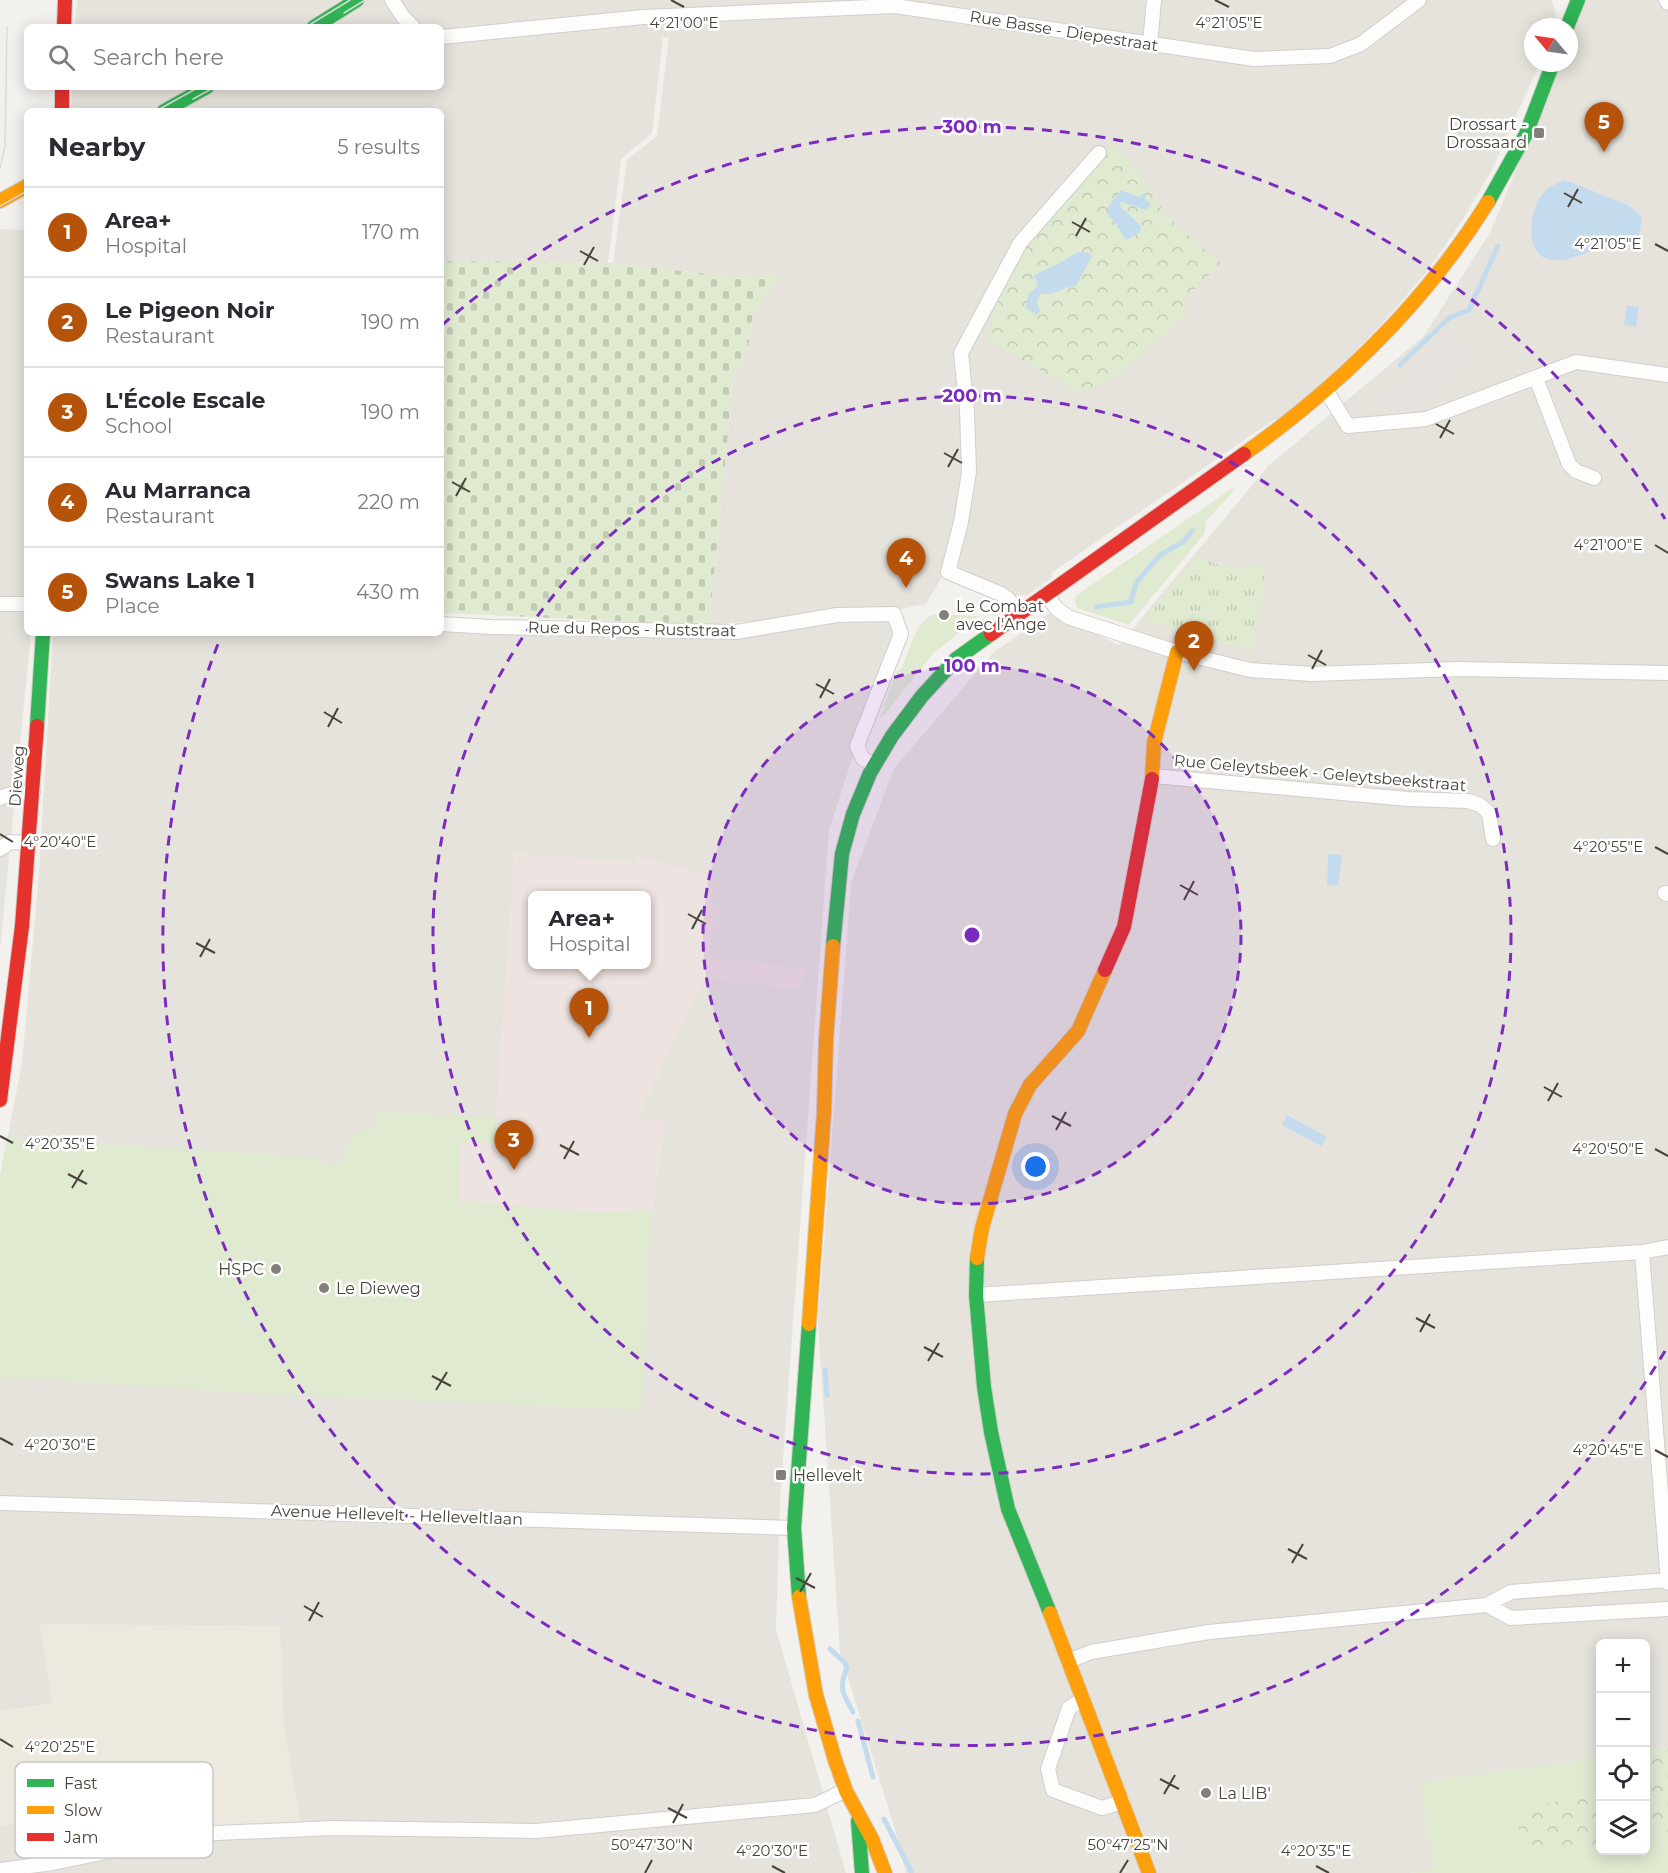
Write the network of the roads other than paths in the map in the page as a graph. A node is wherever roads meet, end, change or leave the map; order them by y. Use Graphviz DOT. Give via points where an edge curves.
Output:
graph roads {
  1 [pos="65,0"];
  2 [pos="357,0"];
  3 [pos="392,0"];
  4 [pos="1154,0"];
  5 [pos="1419,0"];
  6 [pos="1578,0"];
  7 [pos="1571,18"];
  8 [pos="63,24"];
  9 [pos="325,24"];
  10 [pos="410,24"];
  11 [pos="444,37"];
  12 [pos="1150,44"];
  13 [pos="1550,72"];
  14 [pos="62,90"];
  15 [pos="202,90"];
  16 [pos="62,108"];
  17 [pos="169,108"];
  18 [pos="1099,153"];
  19 [pos="24,188"];
  20 [pos="0,201"];
  21 [pos="1668,375"];
  22 [pos="1536,378"];
  23 [pos="1327,392"];
  24 [pos="1594,478"];
  25 [pos="1046,594"];
  26 [pos="0,604"];
  27 [pos="24,604"];
  28 [pos="1019,613"];
  29 [pos="444,624"];
  30 [pos="43,636"];
  31 [pos="1177,652"];
  32 [pos="1668,674"];
  33 [pos="874,765"];
  34 [pos="1153,776"];
  35 [pos="33,792"];
  36 [pos="0,798"];
  37 [pos="1493,839"];
  38 [pos="29,843"];
  39 [pos="0,849"];
  40 [pos="0,1100"];
  41 [pos="1668,1248"];
  42 [pos="1642,1252"];
  43 [pos="976,1295"];
  44 [pos="0,1503"];
  45 [pos="794,1528"];
  46 [pos="1668,1581"];
  47 [pos="1487,1605"];
  48 [pos="1668,1609"];
  49 [pos="1069,1661"];
  50 [pos="1083,1699"];
  51 [pos="846,1790"];
  52 [pos="1123,1802"];
  53 [pos="858,1815"];
  54 [pos="213,1833"];
  55 [pos="77,1858"];
  56 [pos="0,1870"];
  57 [pos="862,1873"];
  58 [pos="885,1873"];
  59 [pos="1149,1873"];
  1 -- 8 [label="main road"];
  2 -- 9 [label="main road"];
  3 -- 10 [label="street"];
  4 -- 12 [label="street"];
  5 -- 12 [label="street, Rue Basse - Diepestraat" via="1361,44 1330,56 1254,59"];
  6 -- 7 [label="main road"];
  11 -- 12 [label="street, Rue Basse - Diepestraat" via="643,17 895,6"];
  13 -- 23 [label="main road" via="1521,144 1476,221 1425,291"];
  14 -- 16 [label="main road"];
  15 -- 17 [label="main road"];
  18 -- 28 [label="street" via="1020,243 964,346 961,362 969,472 948,572 1001,594"];
  19 -- 20 [label="main road"];
  21 -- 22 [label="street" via="1576,362"];
  22 -- 23 [label="street" via="1426,419 1348,426"];
  22 -- 24 [label="street" via="1569,464 1575,471"];
  23 -- 25 [label="main road"];
  25 -- 28 [label="main road"];
  25 -- 31 [label="street" via="1068,617"];
  26 -- 27 [label="street"];
  28 -- 33 [label="main road" via="956,659 937,678 886,743"];
  29 -- 33 [label="street, Rue du Repos - Ruststraat" via="736,632 837,615 894,614 901,634 858,746 863,759"];
  30 -- 35 [label="main road, Dieweg"];
  31 -- 32 [label="street" via="1250,670 1312,674 1458,669"];
  31 -- 34 [label="main road, Rue Geleytsbeek - Geleytsbeekstraat" via="1154,743"];
  33 -- 45 [label="main road" via="844,846 829,979 825,1113"];
  34 -- 37 [label="street, Rue Geleytsbeek - Geleytsbeekstraat" via="1468,801 1489,813"];
  34 -- 43 [label="main road, Rue Geleytsbeek - Geleytsbeekstraat" via="1124,927 1078,1031 1030,1085 1015,1114 982,1228"];
  35 -- 36 [label="street"];
  35 -- 38 [label="main road, Dieweg"];
  38 -- 39 [label="street" via="10,842"];
  38 -- 40 [label="main road, Dieweg"];
  41 -- 42 [label="street"];
  42 -- 43 [label="street"];
  42 -- 46 [label="street"];
  43 -- 49 [label="main road, Rue Geleytsbeek - Geleytsbeekstraat" via="984,1387 1008,1509"];
  44 -- 45 [label="street, Avenue Hellevelt - Helleveltlaan"];
  45 -- 51 [label="main road" via="796,1587 808,1660"];
  46 -- 47 [label="street" via="1511,1592"];
  47 -- 48 [label="street" via="1510,1618"];
  47 -- 49 [label="street" via="1209,1632 1091,1652"];
  49 -- 50 [label="main road, Rue Geleytsbeek - Geleytsbeekstraat"];
  50 -- 52 [label="main road, Rue Geleytsbeek - Geleytsbeekstraat"];
  50 -- 52 [label="street" via="1069,1708 1048,1769 1053,1790 1102,1808"];
  51 -- 53 [label="main road"];
  51 -- 54 [label="street" via="815,1805 536,1831 334,1828"];
  52 -- 59 [label="main road, Rue Geleytsbeek - Geleytsbeekstraat"];
  53 -- 57 [label="main road"];
  53 -- 58 [label="main road"];
  55 -- 56 [label="street"];
}
